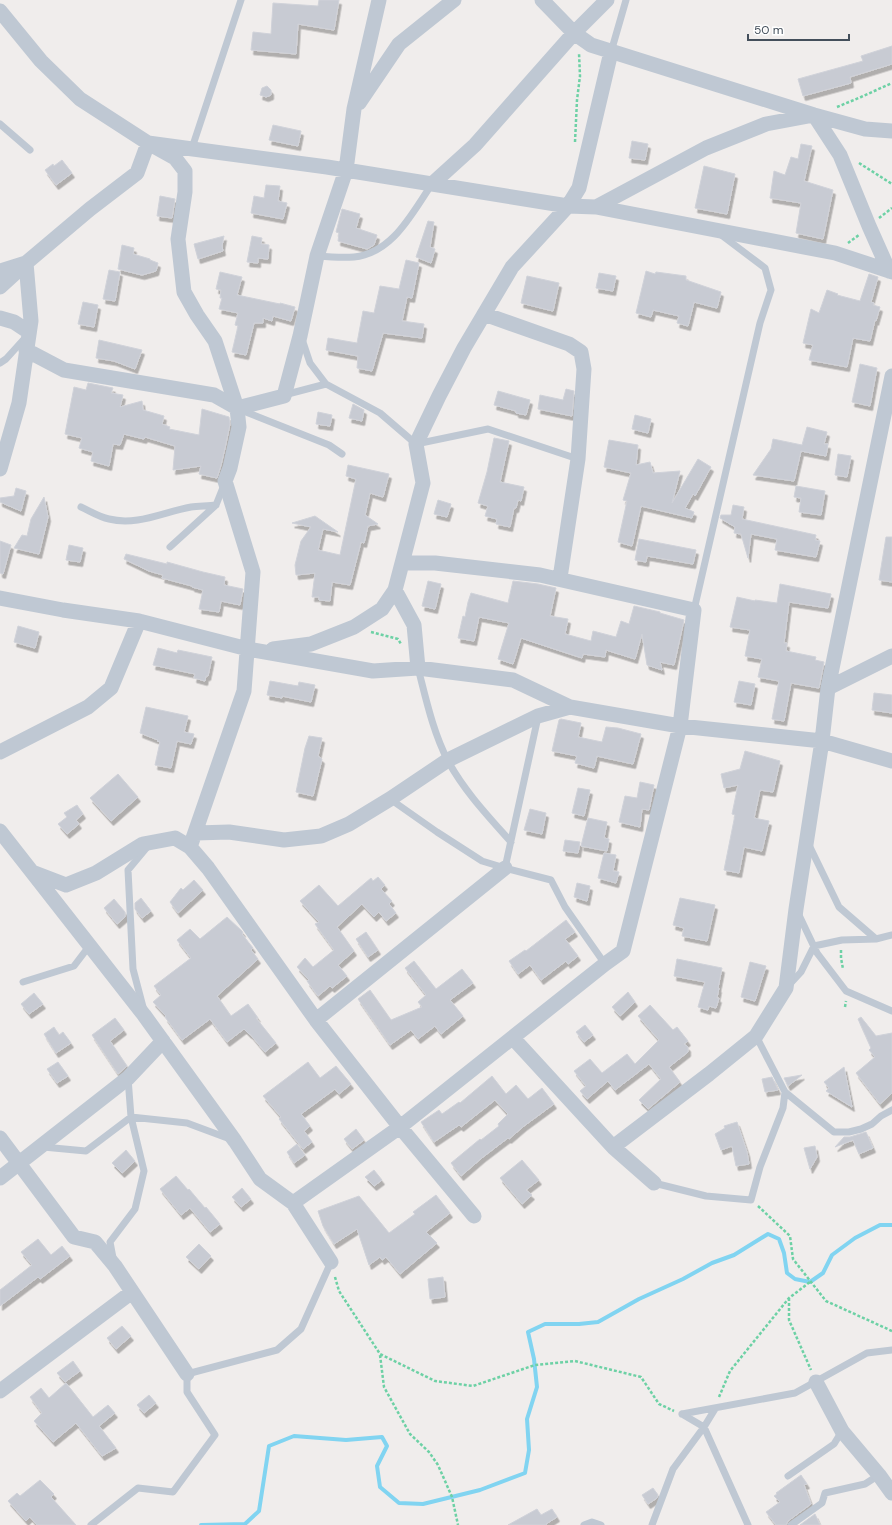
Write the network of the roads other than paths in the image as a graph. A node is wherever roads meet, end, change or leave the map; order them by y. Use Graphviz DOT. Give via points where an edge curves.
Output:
graph roads {
  1 [pos="241,0"];
  2 [pos="379,0"];
  3 [pos="454,0"];
  4 [pos="542,0"];
  5 [pos="607,0"];
  6 [pos="626,0"];
  7 [pos="0,11"];
  8 [pos="572,35"];
  9 [pos="611,52"];
  10 [pos="354,110"];
  11 [pos="814,115"];
  12 [pos="0,124"];
  13 [pos="892,131"];
  14 [pos="148,142"];
  15 [pos="192,148"];
  16 [pos="30,150"];
  17 [pos="346,170"];
  18 [pos="432,184"];
  19 [pos="568,206"];
  20 [pos="596,207"];
  21 [pos="714,230"];
  22 [pos="317,256"];
  23 [pos="26,263"];
  24 [pos="0,272"];
  25 [pos="891,272"];
  26 [pos="0,287"];
  27 [pos="484,314"];
  28 [pos="0,318"];
  29 [pos="29,332"];
  30 [pos="300,336"];
  31 [pos="26,350"];
  32 [pos="0,363"];
  33 [pos="892,376"];
  34 [pos="326,384"];
  35 [pos="284,396"];
  36 [pos="889,406"];
  37 [pos="237,408"];
  38 [pos="416,444"];
  39 [pos="342,454"];
  40 [pos="578,459"];
  41 [pos="0,469"];
  42 [pos="225,481"];
  43 [pos="216,505"];
  44 [pos="81,507"];
  45 [pos="170,547"];
  46 [pos="404,563"];
  47 [pos="560,578"];
  48 [pos="395,590"];
  49 [pos="0,598"];
  50 [pos="694,610"];
  51 [pos="139,621"];
  52 [pos="254,650"];
  53 [pos="892,656"];
  54 [pos="418,668"];
  55 [pos="828,688"];
  56 [pos="570,707"];
  57 [pos="538,716"];
  58 [pos="680,726"];
  59 [pos="822,741"];
  60 [pos="0,752"];
  61 [pos="448,760"];
  62 [pos="892,761"];
  63 [pos="390,799"];
  64 [pos="0,831"];
  65 [pos="196,833"];
  66 [pos="807,841"];
  67 [pos="151,842"];
  68 [pos="511,842"];
  69 [pos="190,847"];
  70 [pos="505,868"];
  71 [pos="32,872"];
  72 [pos="796,909"];
  73 [pos="892,935"];
  74 [pos="876,939"];
  75 [pos="90,945"];
  76 [pos="814,946"];
  77 [pos="605,964"];
  78 [pos="23,982"];
  79 [pos="786,988"];
  80 [pos="892,1012"];
  81 [pos="144,1015"];
  82 [pos="316,1020"];
  83 [pos="756,1036"];
  84 [pos="513,1038"];
  85 [pos="163,1042"];
  86 [pos="128,1078"];
  87 [pos="785,1092"];
  88 [pos="892,1110"];
  89 [pos="131,1117"];
  90 [pos="400,1127"];
  91 [pos="0,1138"];
  92 [pos="235,1141"];
  93 [pos="39,1146"];
  94 [pos="613,1147"];
  95 [pos="18,1164"];
  96 [pos="0,1178"];
  97 [pos="654,1183"];
  98 [pos="293,1203"];
  99 [pos="474,1216"];
  100 [pos="331,1262"];
  101 [pos="115,1266"];
  102 [pos="132,1292"];
  103 [pos="892,1350"];
  104 [pos="187,1374"];
  105 [pos="816,1382"];
  106 [pos="0,1391"];
  107 [pos="715,1409"];
  108 [pos="704,1427"];
  109 [pos="842,1431"];
  110 [pos="879,1475"];
  111 [pos="788,1476"];
  112 [pos="892,1493"];
  113 [pos="91,1525"];
  114 [pos="584,1525"];
  115 [pos="601,1525"];
  116 [pos="652,1525"];
  117 [pos="748,1525"];
  118 [pos="791,1525"];
  1 -- 15 [label="lane"];
  2 -- 10 [label="street"];
  3 -- 10 [label="street" via="399,44"];
  4 -- 8 [label="street"];
  5 -- 8 [label="street"];
  6 -- 9 [label="lane"];
  7 -- 14 [label="street" via="41,61 80,99"];
  8 -- 9 [label="street"];
  8 -- 18 [label="street" via="475,145"];
  9 -- 11 [label="street"];
  9 -- 19 [label="street" via="579,188"];
  10 -- 17 [label="street"];
  11 -- 13 [label="street" via="865,129"];
  11 -- 20 [label="street" via="766,124 706,148"];
  11 -- 25 [label="street" via="840,154"];
  12 -- 16 [label="lane"];
  14 -- 15 [label="street"];
  14 -- 23 [label="street" via="137,173"];
  14 -- 37 [label="street" via="175,158 184,171 185,192 178,239 184,292 215,341"];
  15 -- 17 [label="street"];
  17 -- 18 [label="street"];
  17 -- 22 [label="street"];
  18 -- 19 [label="street"];
  18 -- 22 [label="lane" via="400,231 387,244 368,255"];
  19 -- 20 [label="street"];
  19 -- 27 [label="street" via="512,267"];
  20 -- 21 [label="street"];
  21 -- 25 [label="street" via="835,254"];
  21 -- 50 [label="lane" via="765,268 771,290 760,323"];
  22 -- 30 [label="street"];
  23 -- 24 [label="street"];
  23 -- 26 [label="street"];
  23 -- 29 [label="street" via="31,321"];
  27 -- 38 [label="street"];
  27 -- 40 [label="street" via="569,344 581,352 584,369"];
  28 -- 29 [label="street" via="14,322"];
  29 -- 31 [label="street"];
  29 -- 32 [label="lane" via="14,351"];
  30 -- 34 [label="lane" via="310,363"];
  30 -- 35 [label="street"];
  31 -- 37 [label="street" via="64,370 214,395"];
  31 -- 41 [label="street" via="19,403"];
  33 -- 36 [label="street"];
  34 -- 35 [label="lane"];
  34 -- 38 [label="lane" via="380,413"];
  35 -- 37 [label="street"];
  36 -- 55 [label="street"];
  37 -- 39 [label="lane" via="329,445"];
  37 -- 42 [label="street" via="239,427"];
  38 -- 40 [label="lane" via="488,429"];
  38 -- 46 [label="street" via="423,483"];
  40 -- 47 [label="street"];
  42 -- 43 [label="lane"];
  42 -- 52 [label="street" via="253,572"];
  43 -- 44 [label="lane" via="191,507 130,521 98,516"];
  43 -- 45 [label="lane"];
  46 -- 47 [label="street" via="435,563"];
  46 -- 48 [label="street"];
  47 -- 50 [label="street"];
  48 -- 52 [label="street" via="382,609 354,627 311,644"];
  48 -- 54 [label="street" via="414,625"];
  49 -- 51 [label="street"];
  50 -- 58 [label="street"];
  51 -- 52 [label="street"];
  51 -- 60 [label="street" via="111,688 88,707"];
  52 -- 54 [label="street" via="373,671"];
  52 -- 65 [label="street" via="244,692"];
  53 -- 55 [label="street"];
  54 -- 56 [label="street" via="513,680"];
  54 -- 61 [label="lane" via="432,720"];
  55 -- 59 [label="street"];
  56 -- 57 [label="street"];
  56 -- 58 [label="street"];
  57 -- 61 [label="street"];
  57 -- 68 [label="lane"];
  58 -- 59 [label="street"];
  58 -- 77 [label="street" via="623,951"];
  59 -- 62 [label="street"];
  59 -- 66 [label="street"];
  61 -- 63 [label="street"];
  61 -- 68 [label="lane" via="470,796"];
  63 -- 65 [label="street" via="349,824 321,836 284,840 229,832"];
  63 -- 70 [label="lane" via="482,861"];
  64 -- 71 [label="street"];
  65 -- 69 [label="street"];
  66 -- 72 [label="street"];
  66 -- 74 [label="lane" via="839,908"];
  67 -- 69 [label="street" via="175,838"];
  67 -- 71 [label="street" via="143,844 96,873 66,885"];
  67 -- 81 [label="lane" via="128,870 133,969"];
  68 -- 70 [label="lane"];
  69 -- 82 [label="street" via="208,868"];
  70 -- 77 [label="lane" via="551,880 565,907"];
  70 -- 82 [label="street"];
  71 -- 75 [label="street"];
  72 -- 76 [label="lane"];
  72 -- 79 [label="street"];
  73 -- 74 [label="lane"];
  74 -- 76 [label="lane" via="842,940"];
  75 -- 78 [label="lane" via="74,966"];
  75 -- 81 [label="street"];
  76 -- 79 [label="lane" via="801,972"];
  76 -- 80 [label="lane" via="846,991"];
  77 -- 84 [label="street"];
  79 -- 83 [label="street"];
  81 -- 85 [label="street"];
  82 -- 90 [label="street"];
  83 -- 87 [label="lane"];
  83 -- 94 [label="street"];
  84 -- 90 [label="street"];
  84 -- 94 [label="street"];
  85 -- 86 [label="street"];
  85 -- 92 [label="street"];
  86 -- 89 [label="lane"];
  86 -- 93 [label="street"];
  87 -- 88 [label="lane" via="834,1132 861,1129"];
  87 -- 97 [label="lane" via="783,1108 760,1167 751,1200 706,1196"];
  89 -- 92 [label="lane" via="187,1123"];
  89 -- 93 [label="lane" via="86,1151"];
  89 -- 101 [label="lane" via="144,1171 135,1210 110,1242"];
  90 -- 98 [label="street"];
  90 -- 99 [label="street"];
  91 -- 95 [label="street"];
  92 -- 98 [label="street" via="260,1179"];
  93 -- 95 [label="street"];
  94 -- 97 [label="street"];
  95 -- 96 [label="street"];
  95 -- 101 [label="street" via="74,1237 95,1242"];
  98 -- 100 [label="street"];
  100 -- 104 [label="lane" via="301,1329 277,1350"];
  101 -- 102 [label="street"];
  102 -- 104 [label="street"];
  102 -- 106 [label="street"];
  103 -- 105 [label="lane" via="867,1353"];
  104 -- 113 [label="lane" via="186,1392 215,1435 173,1492 138,1488"];
  105 -- 107 [label="lane" via="795,1393"];
  105 -- 109 [label="street"];
  107 -- 108 [label="lane"];
  107 -- 108 [label="lane" via="682,1414"];
  108 -- 116 [label="lane" via="673,1469"];
  108 -- 117 [label="lane"];
  109 -- 110 [label="street"];
  109 -- 111 [label="lane" via="834,1444"];
  110 -- 112 [label="street"];
  110 -- 118 [label="lane" via="865,1484 825,1493 822,1503"];
  114 -- 115 [label="lane" via="592,1522"];
}
